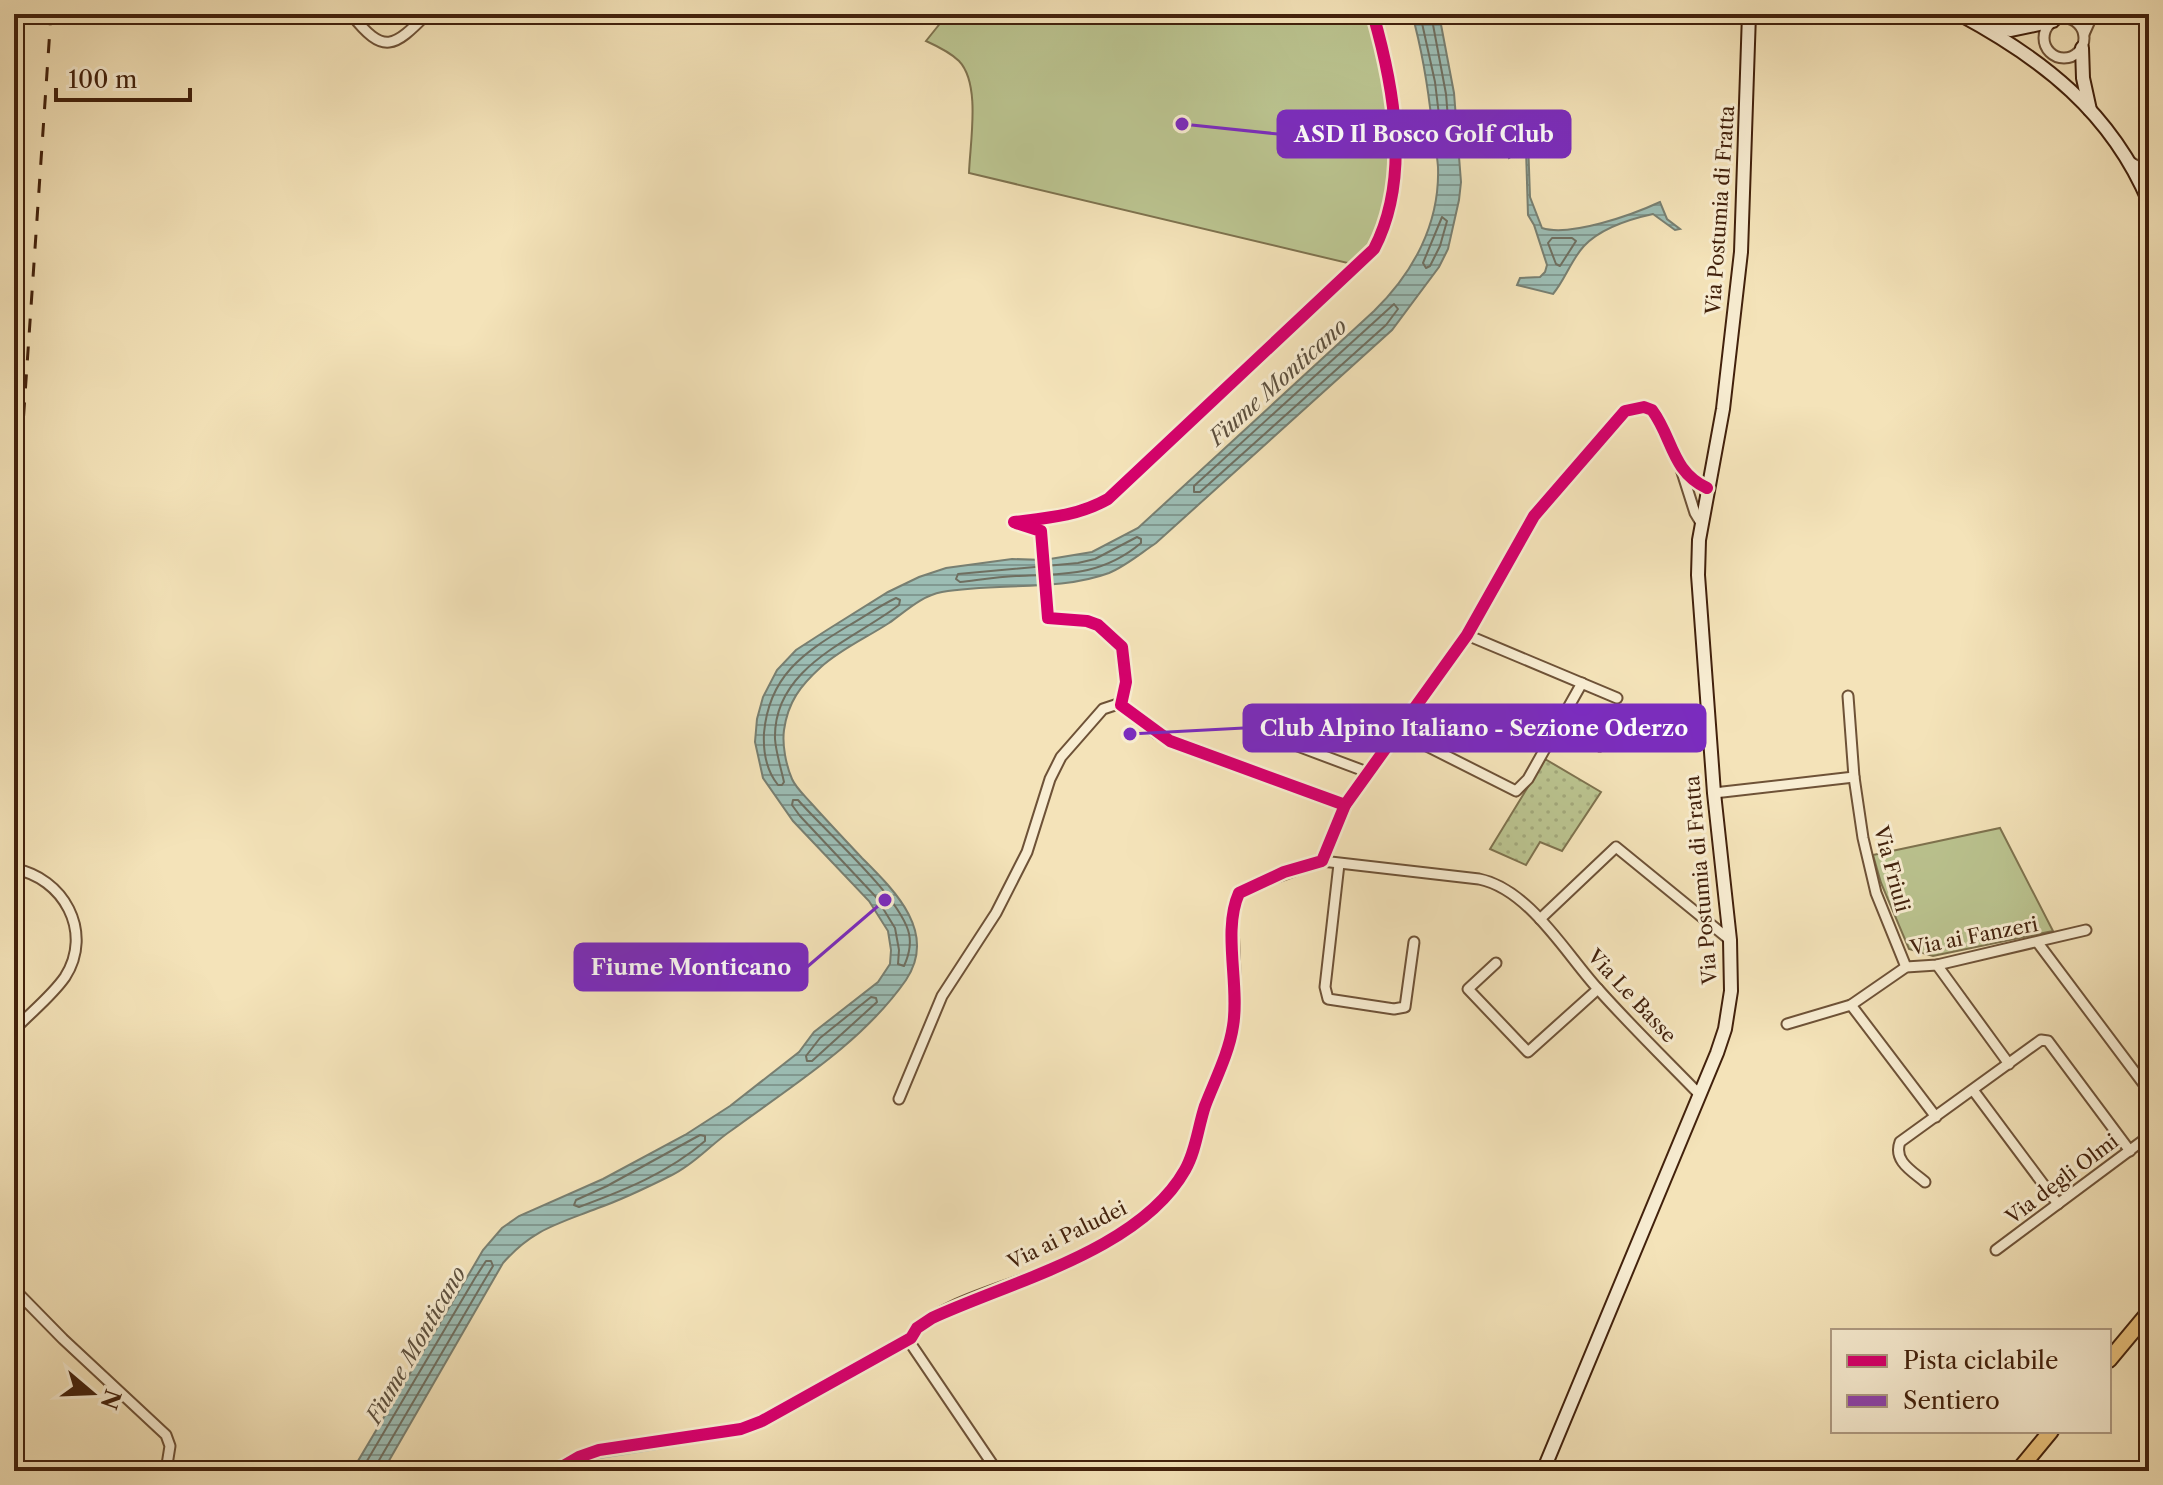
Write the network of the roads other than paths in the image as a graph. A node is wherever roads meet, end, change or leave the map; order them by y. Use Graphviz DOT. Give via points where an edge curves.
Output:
graph roads {
  1 [pos="351,14"];
  2 [pos="427,14"];
  3 [pos="1749,14"];
  4 [pos="1959,14"];
  5 [pos="2093,14"];
  6 [pos="2056,19"];
  7 [pos="1980,26"];
  8 [pos="2084,34"];
  9 [pos="2082,48"];
  10 [pos="2090,110"];
  11 [pos="2130,163"];
  12 [pos="2149,174"];
  13 [pos="2148,195"];
  14 [pos="1680,466"];
  15 [pos="1707,488"];
  16 [pos="1701,523"];
  17 [pos="1467,635"];
  18 [pos="1582,683"];
  19 [pos="1848,696"];
  20 [pos="1617,698"];
  21 [pos="1560,723"];
  22 [pos="1397,731"];
  23 [pos="1287,742"];
  24 [pos="1600,746"];
  25 [pos="1367,772"];
  26 [pos="1854,777"];
  27 [pos="1714,793"];
  28 [pos="1345,805"];
  29 [pos="1322,861"];
  30 [pos="1339,864"];
  31 [pos="14,869"];
  32 [pos="1540,919"];
  33 [pos="2086,930"];
  34 [pos="1730,940"];
  35 [pos="1414,942"];
  36 [pos="2038,943"];
  37 [pos="1496,963"];
  38 [pos="1937,965"];
  39 [pos="1906,967"];
  40 [pos="1598,989"];
  41 [pos="1851,1005"];
  42 [pos="1787,1024"];
  43 [pos="14,1030"];
  44 [pos="2009,1064"];
  45 [pos="1215,1079"];
  46 [pos="1973,1090"];
  47 [pos="2149,1091"];
  48 [pos="1700,1095"];
  49 [pos="899,1099"];
  50 [pos="1936,1117"];
  51 [pos="2149,1136"];
  52 [pos="2130,1151"];
  53 [pos="1925,1182"];
  54 [pos="2058,1204"];
  55 [pos="1996,1250"];
  56 [pos="14,1289"];
  57 [pos="2149,1312"];
  58 [pos="2111,1358"];
  59 [pos="2049,1433"];
  60 [pos="166,1471"];
  61 [pos="997,1471"];
  62 [pos="1543,1471"];
  63 [pos="2018,1471"];
  1 -- 2 [label="street" via="380,42 390,43 402,39"];
  3 -- 15 [label="main road, Via Postumia di Fratta" via="1741,252 1723,409"];
  4 -- 7 [label="main road"];
  5 -- 8 [label="street"];
  6 -- 7 [label="main road" via="2011,30"];
  6 -- 8 [label="street" via="2075,21"];
  6 -- 9 [label="street" via="2044,37 2050,53 2067,58"];
  7 -- 10 [label="main road" via="2043,65"];
  8 -- 9 [label="street"];
  9 -- 10 [label="main road"];
  10 -- 11 [label="main road"];
  11 -- 12 [label="street"];
  11 -- 13 [label="main road"];
  14 -- 15 [label="street"];
  14 -- 16 [label="street"];
  14 -- 17 [label="street" via="1652,410 1625,411 1534,516"];
  15 -- 16 [label="main road, Via Postumia di Fratta"];
  16 -- 27 [label="main road, Via Postumia di Fratta" via="1698,575"];
  17 -- 18 [label="street"];
  17 -- 22 [label="street"];
  18 -- 20 [label="street"];
  18 -- 21 [label="street"];
  19 -- 26 [label="street, Via Friuli"];
  21 -- 22 [label="street" via="1516,791"];
  21 -- 24 [label="street"];
  22 -- 25 [label="street"];
  23 -- 25 [label="street"];
  25 -- 28 [label="street"];
  26 -- 27 [label="street"];
  26 -- 39 [label="street, Via Friuli" via="1876,893"];
  27 -- 34 [label="main road, Via Postumia di Fratta"];
  28 -- 29 [label="street"];
  28 -- 49 [label="street" via="1170,741 1118,704 1103,709 1056,765 1027,852 996,913 942,996"];
  29 -- 30 [label="street, Via Le Basse"];
  29 -- 45 [label="street, Via Le Basse" via="1239,893 1233,916 1234,1024"];
  30 -- 32 [label="street, Via Le Basse" via="1489,881"];
  30 -- 35 [label="street" via="1328,999 1405,1007"];
  31 -- 43 [label="street" via="53,886 73,916 77,943 67,974"];
  32 -- 34 [label="street" via="1616,847"];
  32 -- 40 [label="street, Via Le Basse"];
  33 -- 36 [label="street, Via ai Fanzeri"];
  34 -- 48 [label="main road, Via Postumia di Fratta" via="1725,1029"];
  36 -- 38 [label="street, Via ai Fanzeri"];
  36 -- 47 [label="street"];
  37 -- 40 [label="street" via="1468,989 1528,1052"];
  38 -- 39 [label="street, Via ai Fanzeri"];
  38 -- 44 [label="street"];
  39 -- 41 [label="street, Via ai Fanzeri"];
  40 -- 48 [label="street, Via Le Basse"];
  41 -- 42 [label="street, Via ai Fanzeri"];
  41 -- 50 [label="street"];
  44 -- 46 [label="street"];
  44 -- 52 [label="street" via="2041,1040 2048,1041"];
  45 -- 61 [label="street, Via ai Paludei" via="1190,1160 1147,1216 1053,1268 932,1318 913,1332 911,1344"];
  46 -- 50 [label="street"];
  46 -- 54 [label="street"];
  48 -- 62 [label="main road, Via Postumia di Fratta"];
  50 -- 53 [label="street" via="1900,1142 1897,1151"];
  51 -- 52 [label="street, Via degli Olmi"];
  52 -- 54 [label="street, Via degli Olmi"];
  54 -- 55 [label="street, Via degli Olmi"];
  56 -- 60 [label="street" via="166,1435"];
  57 -- 58 [label="main road"];
  59 -- 63 [label="main road"];
}
